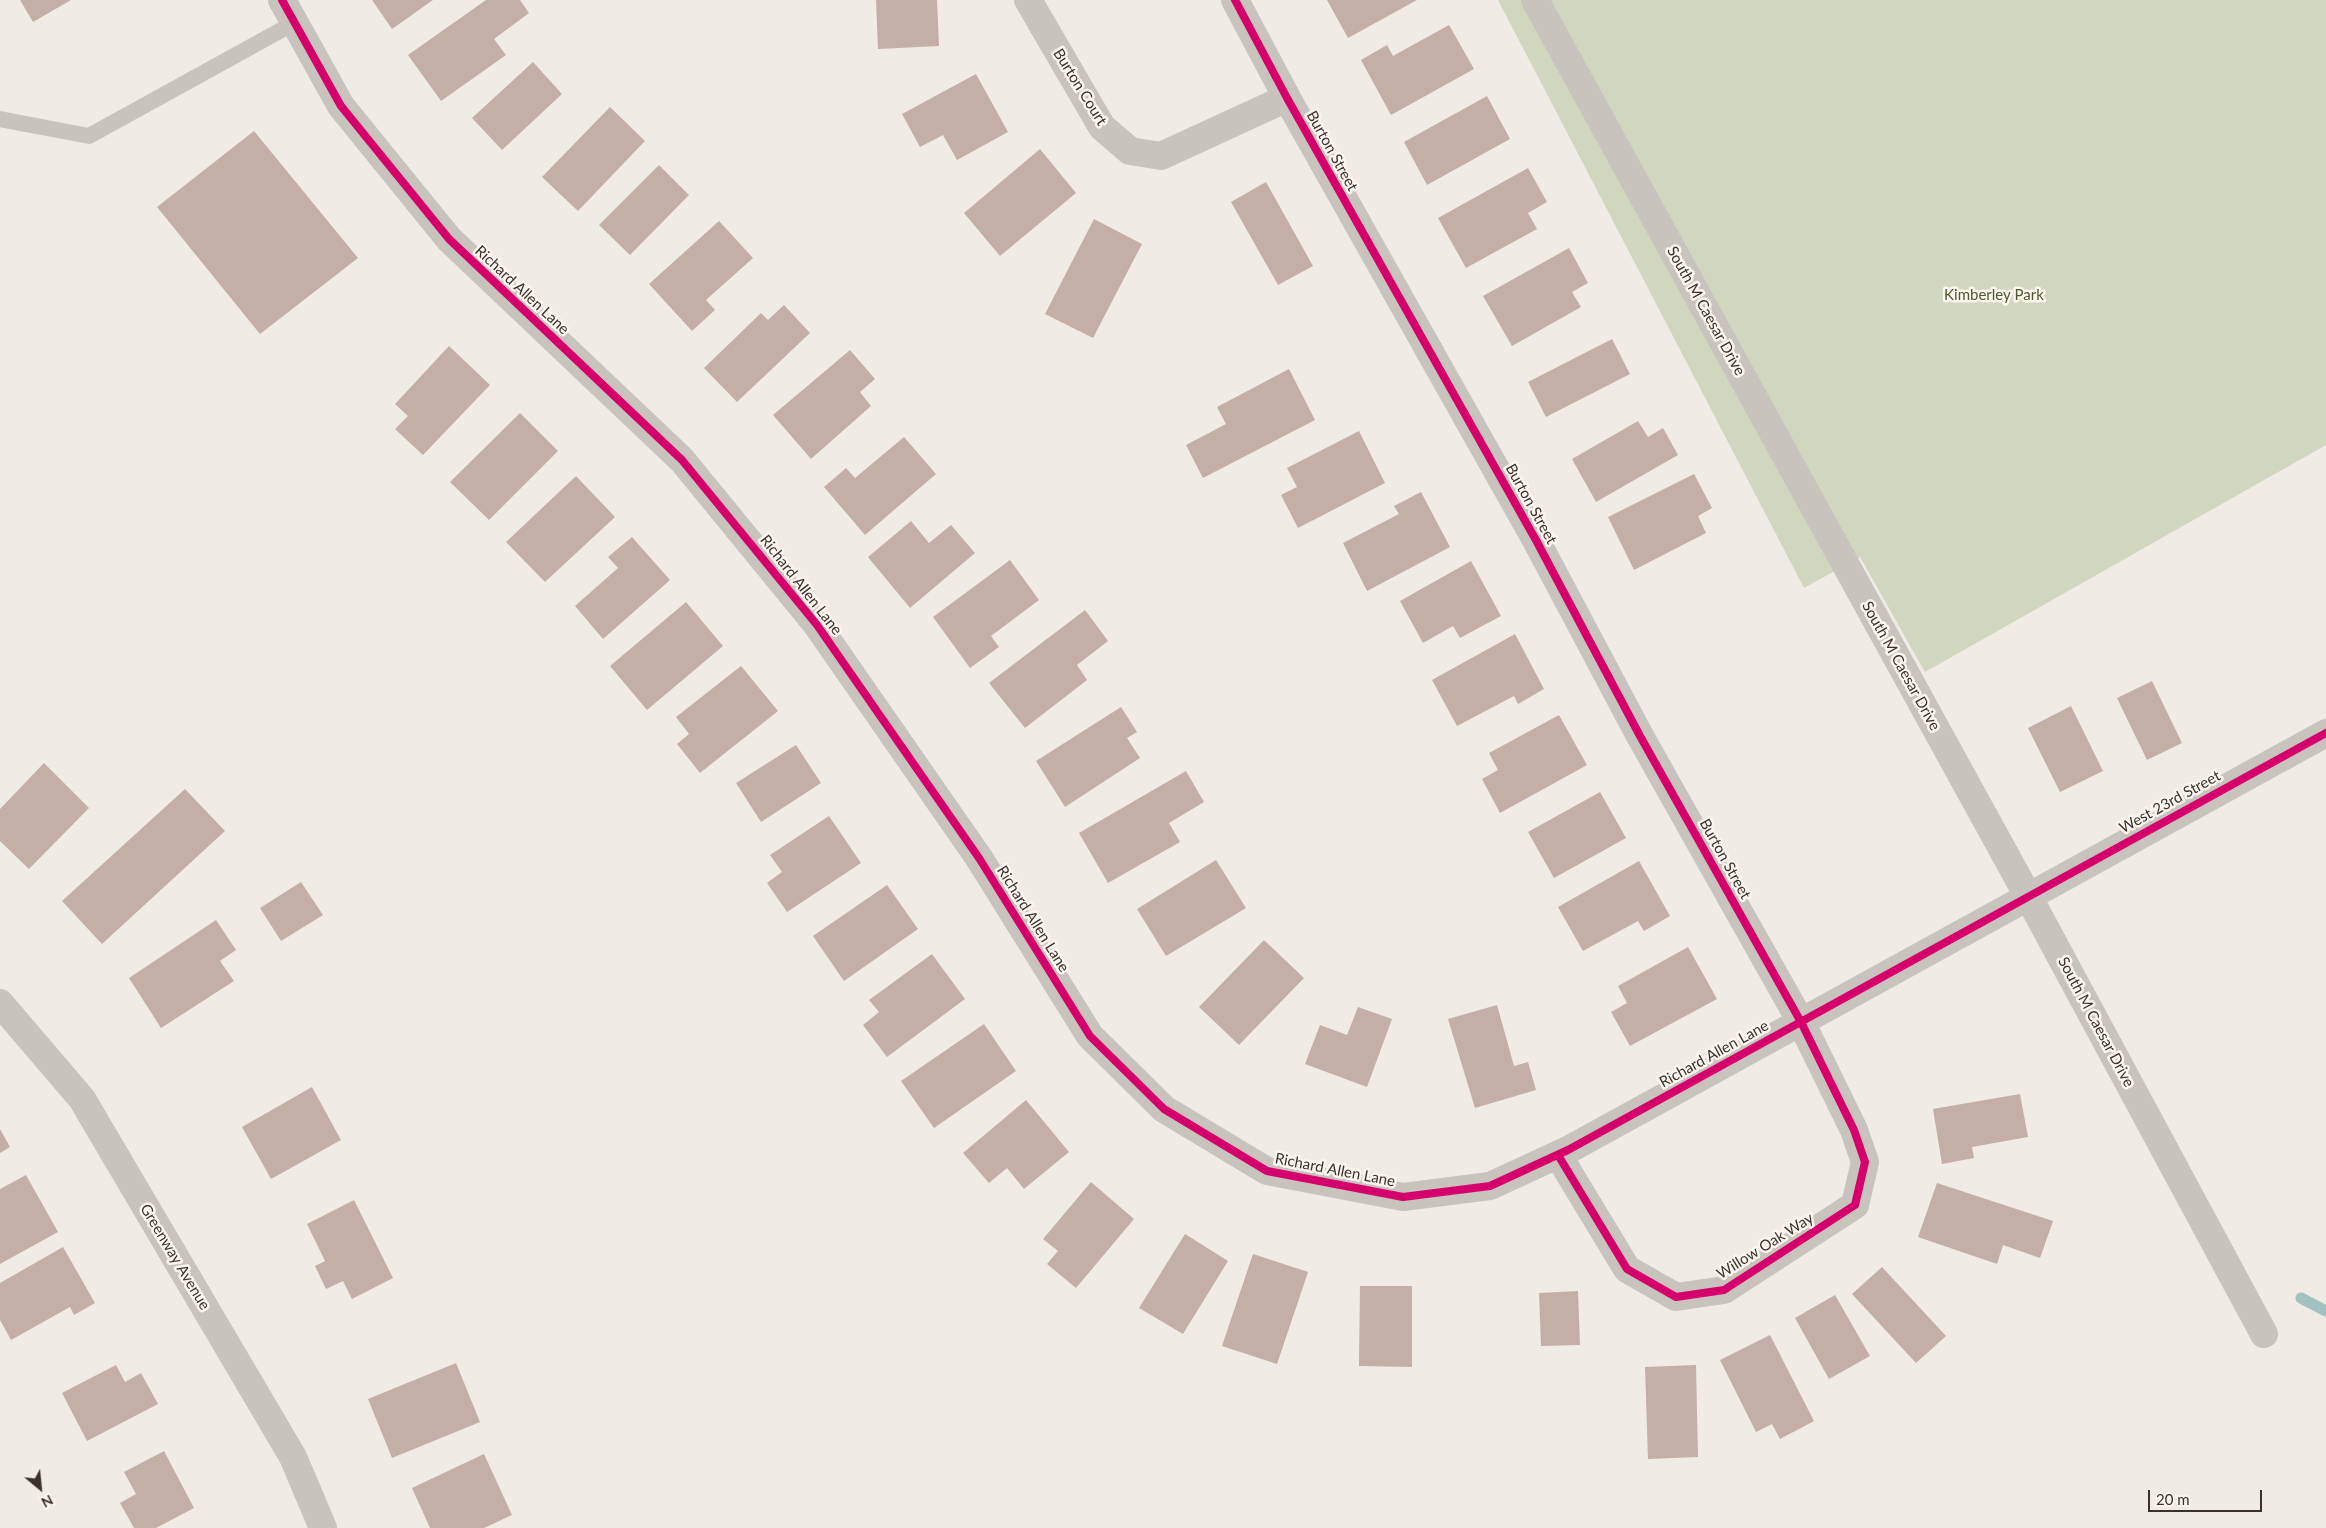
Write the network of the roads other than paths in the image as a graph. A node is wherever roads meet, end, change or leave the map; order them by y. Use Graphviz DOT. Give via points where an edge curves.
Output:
graph roads {
  1 [pos="282,0"];
  2 [pos="1028,0"];
  3 [pos="1235,0"];
  4 [pos="1535,0"];
  5 [pos="294,23"];
  6 [pos="1286,98"];
  7 [pos="0,119"];
  8 [pos="2326,732"];
  9 [pos="2028,896"];
  10 [pos="0,1003"];
  11 [pos="1801,1022"];
  12 [pos="1558,1155"];
  13 [pos="2264,1334"];
  14 [pos="323,1528"];
  1 -- 5 [label="street, Richard Allen Lane"];
  2 -- 6 [label="street, Burton Court" via="1102,127 1130,151 1161,156"];
  3 -- 6 [label="street, Burton Street"];
  4 -- 9 [label="street, South M Caesar Drive"];
  5 -- 7 [label="lane" via="89,136"];
  5 -- 12 [label="street, Richard Allen Lane" via="341,106 449,240 682,460 817,625 979,858 1090,1036 1164,1109 1267,1171 1403,1198 1490,1186"];
  6 -- 11 [label="street, Burton Street" via="1537,542 1640,736"];
  8 -- 9 [label="street, West 23rd Street"];
  9 -- 11 [label="street, Richard Allen Lane"];
  9 -- 13 [label="street, South M Caesar Drive"];
  10 -- 14 [label="street, Greenway Avenue" via="82,1099 293,1457"];
  11 -- 12 [label="street, Richard Allen Lane"];
  11 -- 12 [label="street, Willow Oak Way" via="1854,1130 1865,1162 1855,1205 1724,1290 1676,1297 1627,1269"];
}
